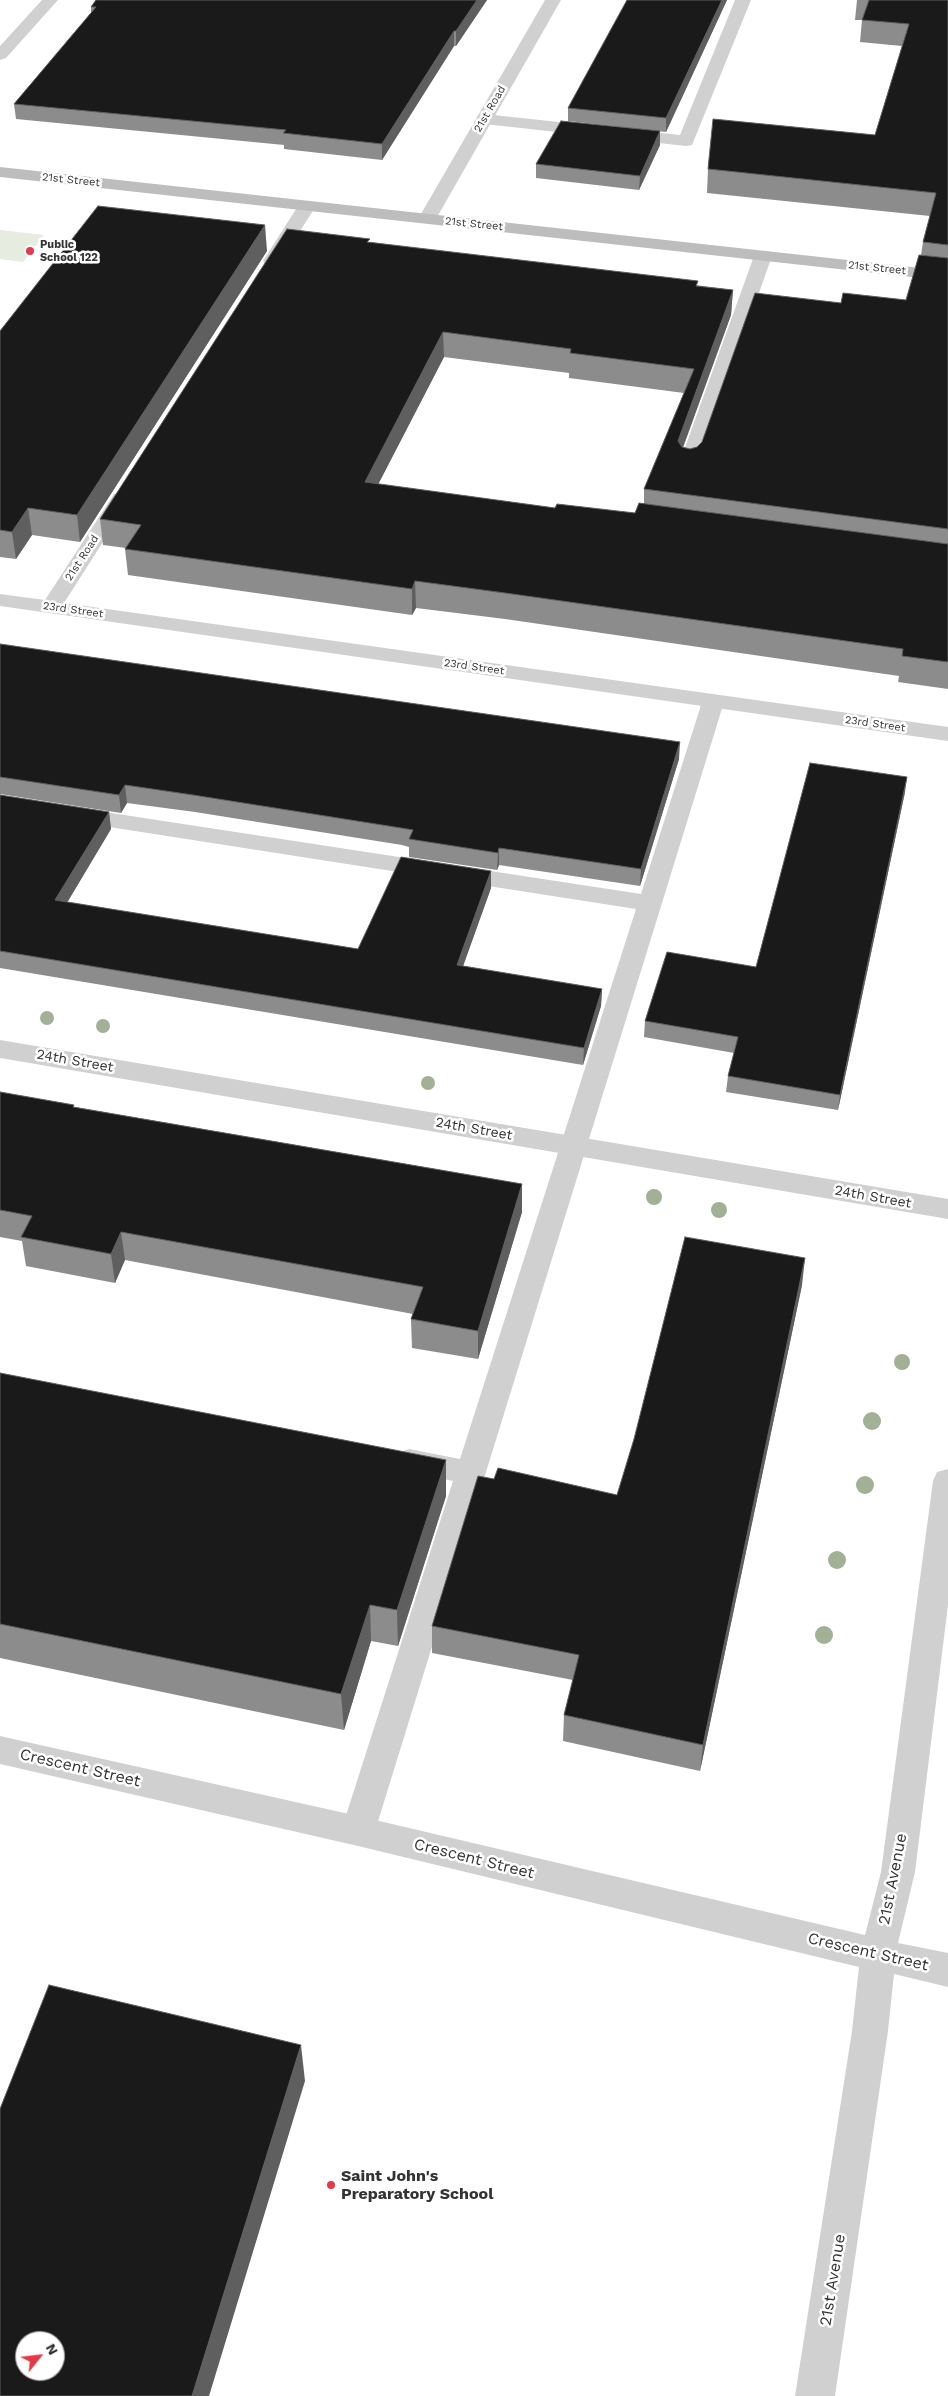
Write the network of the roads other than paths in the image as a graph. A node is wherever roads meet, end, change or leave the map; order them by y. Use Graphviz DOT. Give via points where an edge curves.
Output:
graph roads {
  1 [pos="50,0"];
  2 [pos="554,0"];
  3 [pos="742,0"];
  4 [pos="0,55"];
  5 [pos="484,119"];
  6 [pos="0,172"];
  7 [pos="307,206"];
  8 [pos="427,219"];
  9 [pos="763,256"];
  10 [pos="948,276"];
  11 [pos="260,279"];
  12 [pos="688,467"];
  13 [pos="128,486"];
  14 [pos="0,600"];
  15 [pos="51,607"];
  16 [pos="714,702"];
  17 [pos="948,734"];
  18 [pos="0,803"];
  19 [pos="650,903"];
  20 [pos="0,1048"];
  21 [pos="574,1146"];
  22 [pos="948,1209"];
  23 [pos="382,1456"];
  24 [pos="471,1473"];
  25 [pos="948,1481"];
  26 [pos="0,1750"];
  27 [pos="358,1831"];
  28 [pos="878,1954"];
  29 [pos="948,1970"];
  30 [pos="815,2396"];
  1 -- 4 [label="street"];
  2 -- 5 [label="street, 21st Road"];
  3 -- 5 [label="street" via="686,140"];
  5 -- 8 [label="street, 21st Road"];
  6 -- 7 [label="street, 21st Street"];
  7 -- 8 [label="street, 21st Street"];
  7 -- 11 [label="street"];
  8 -- 9 [label="street, 21st Street"];
  9 -- 10 [label="street, 21st Street"];
  9 -- 12 [label="street"];
  13 -- 15 [label="street, 21st Road"];
  14 -- 15 [label="street, 23rd Street"];
  15 -- 16 [label="street, 23rd Street"];
  16 -- 17 [label="street, 23rd Street"];
  16 -- 19 [label="street"];
  18 -- 19 [label="street"];
  19 -- 21 [label="street"];
  20 -- 21 [label="street, 24th Street"];
  21 -- 22 [label="street, 24th Street"];
  21 -- 24 [label="street"];
  23 -- 24 [label="street"];
  24 -- 27 [label="street"];
  25 -- 28 [label="street, 21st Avenue" via="898,1872"];
  26 -- 27 [label="street, Crescent Street"];
  27 -- 28 [label="street, Crescent Street"];
  28 -- 29 [label="street, Crescent Street"];
  28 -- 30 [label="street, 21st Avenue"];
}
